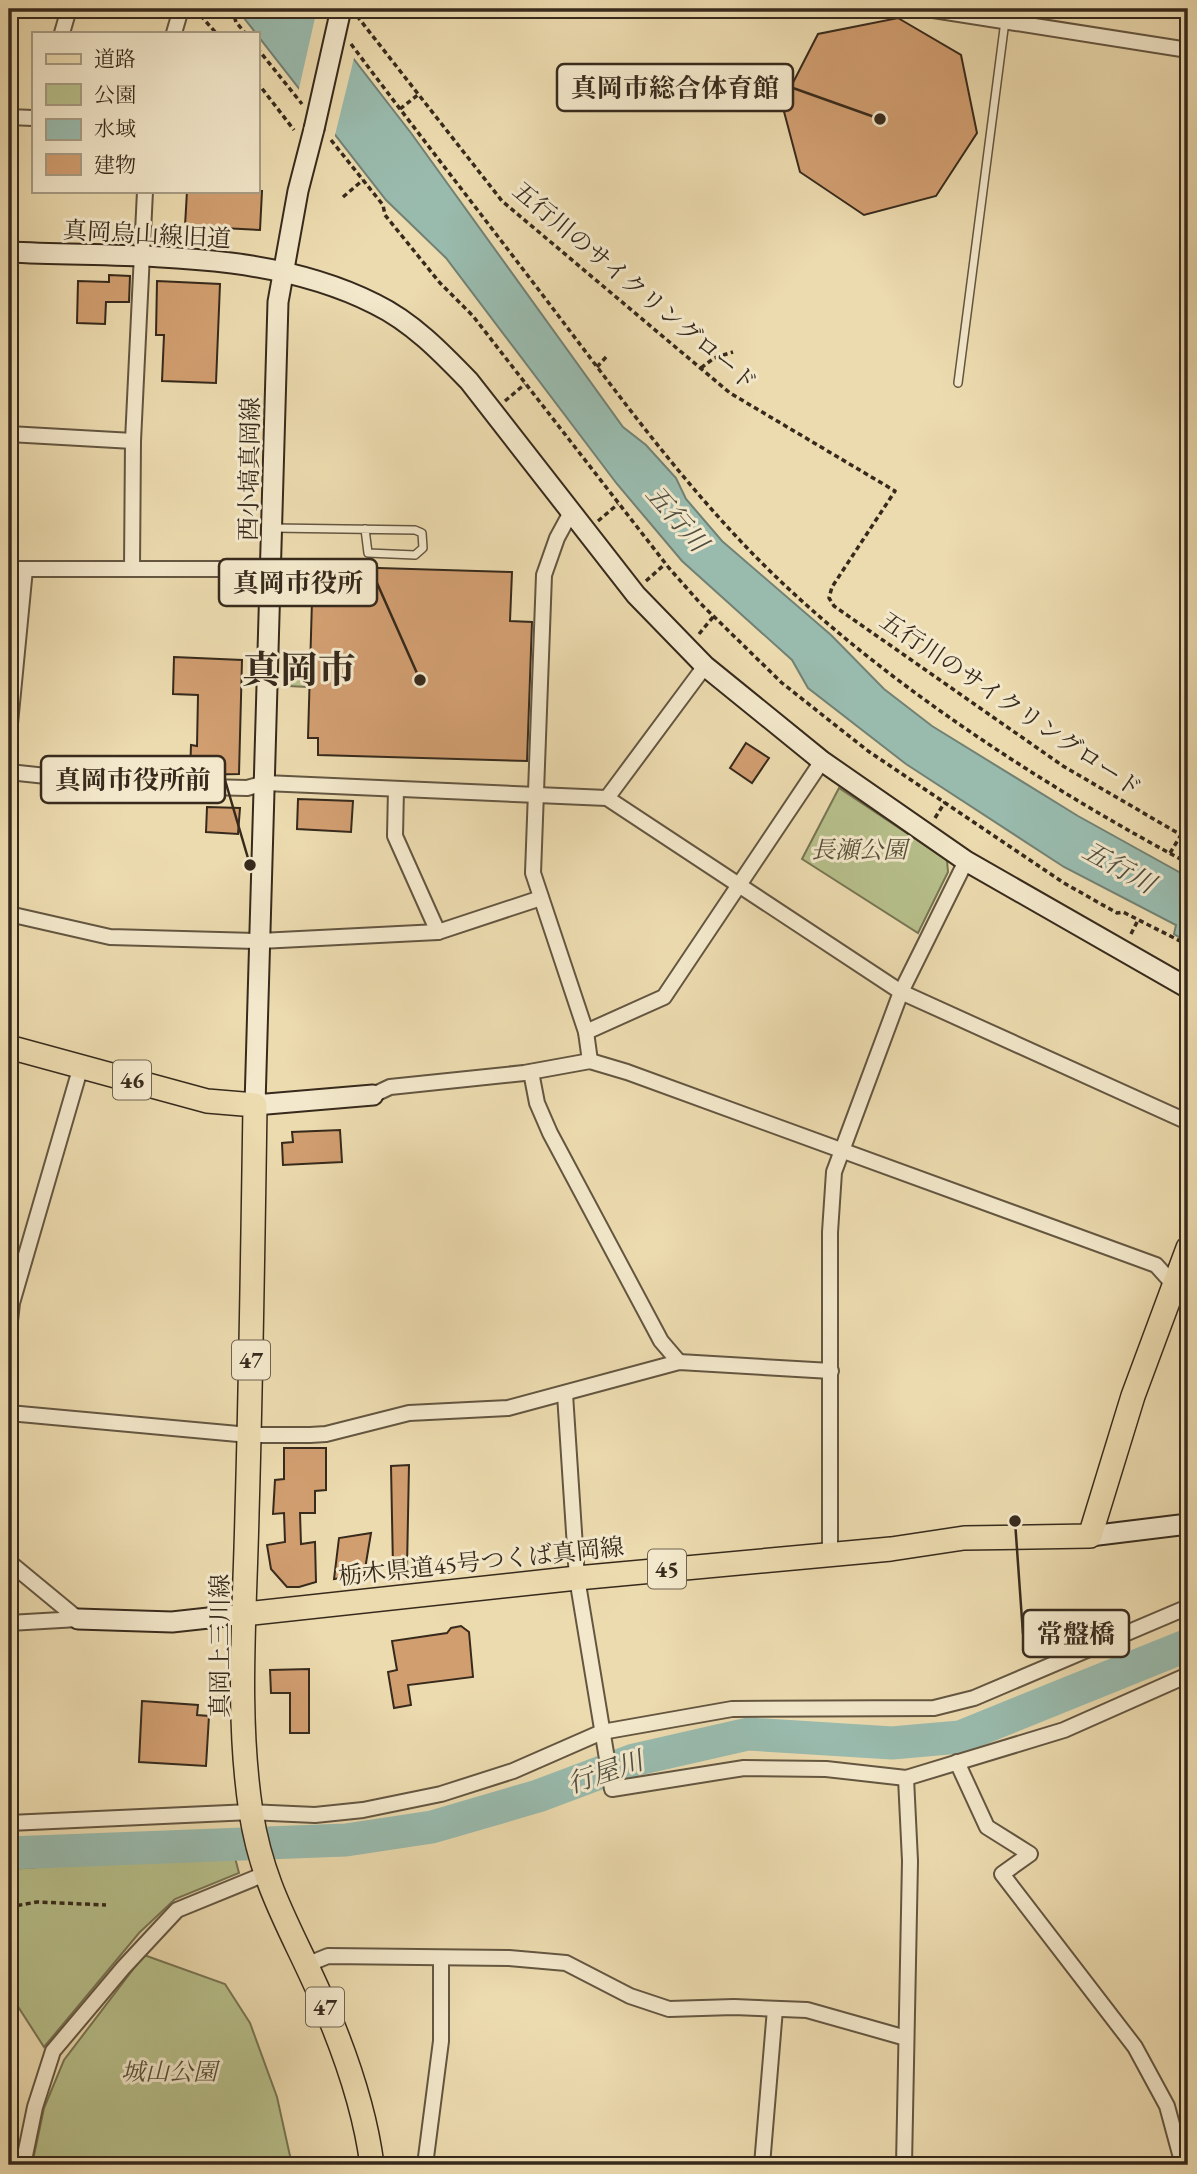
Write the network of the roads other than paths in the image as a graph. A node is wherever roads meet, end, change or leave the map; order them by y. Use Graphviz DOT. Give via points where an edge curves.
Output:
graph roads {
  1 [pos="69,9"];
  2 [pos="927,9"];
  3 [pos="350,13"];
  4 [pos="179,16"];
  5 [pos="1008,16"];
  6 [pos="61,32"];
  7 [pos="174,32"];
  8 [pos="1188,50"];
  9 [pos="9,117"];
  10 [pos="32,118"];
  11 [pos="145,192"];
  12 [pos="9,252"];
  13 [pos="143,258"];
  14 [pos="282,272"];
  15 [pos="958,383"];
  16 [pos="9,434"];
  17 [pos="133,441"];
  18 [pos="570,514"];
  19 [pos="272,527"];
  20 [pos="366,529"];
  21 [pos="132,568"];
  22 [pos="9,569"];
  23 [pos="25,569"];
  24 [pos="271,569"];
  25 [pos="705,666"];
  26 [pos="9,734"];
  27 [pos="822,761"];
  28 [pos="9,772"];
  29 [pos="265,783"];
  30 [pos="396,789"];
  31 [pos="537,795"];
  32 [pos="607,798"];
  33 [pos="966,861"];
  34 [pos="740,886"];
  35 [pos="541,898"];
  36 [pos="9,915"];
  37 [pos="438,932"];
  38 [pos="260,941"];
  39 [pos="1188,988"];
  40 [pos="901,992"];
  41 [pos="586,1032"];
  42 [pos="9,1047"];
  43 [pos="590,1061"];
  44 [pos="81,1066"];
  45 [pos="531,1072"];
  46 [pos="373,1095"];
  47 [pos="256,1105"];
  48 [pos="1188,1122"];
  49 [pos="842,1150"];
  50 [pos="1188,1248"];
  51 [pos="1181,1287"];
  52 [pos="11,1303"];
  53 [pos="9,1330"];
  54 [pos="679,1362"];
  55 [pos="831,1371"];
  56 [pos="565,1394"];
  57 [pos="9,1413"];
  58 [pos="249,1435"];
  59 [pos="1188,1524"];
  60 [pos="1090,1536"];
  61 [pos="830,1553"];
  62 [pos="9,1562"];
  63 [pos="578,1578"];
  64 [pos="1188,1607"];
  65 [pos="245,1614"];
  66 [pos="78,1619"];
  67 [pos="9,1623"];
  68 [pos="1188,1675"];
  69 [pos="603,1736"];
  70 [pos="957,1762"];
  71 [pos="906,1777"];
  72 [pos="252,1819"];
  73 [pos="9,1823"];
  74 [pos="262,1865"];
  75 [pos="441,1959"];
  76 [pos="306,1965"];
  77 [pos="775,2009"];
  78 [pos="906,2038"];
  79 [pos="23,2165"];
  80 [pos="372,2165"];
  81 [pos="425,2165"];
  82 [pos="761,2165"];
  83 [pos="904,2165"];
  84 [pos="1183,2165"];
  1 -- 6 [label="street"];
  2 -- 5 [label="street"];
  3 -- 14 [label="street, 西小塙真岡線, bridge" via="313,133"];
  4 -- 7 [label="street"];
  5 -- 8 [label="street"];
  5 -- 15 [label="lane"];
  9 -- 10 [label="street"];
  11 -- 13 [label="street"];
  12 -- 13 [label="street, 真岡烏山線旧道"];
  13 -- 14 [label="street, 真岡烏山線旧道" via="235,262"];
  13 -- 17 [label="street"];
  14 -- 18 [label="street, 真岡烏山線旧道" via="376,304 422,335 469,381"];
  14 -- 19 [label="street, 西小塙真岡線"];
  16 -- 17 [label="street"];
  17 -- 21 [label="street"];
  18 -- 25 [label="street, 真岡烏山線旧道" via="636,595"];
  18 -- 31 [label="street" via="544,575"];
  19 -- 20 [label="lane"];
  19 -- 24 [label="street, 西小塙真岡線"];
  20 -- 20 [label="lane" via="418,531 423,548 415,555 368,553"];
  21 -- 23 [label="street"];
  21 -- 24 [label="street"];
  22 -- 23 [label="street"];
  23 -- 26 [label="street"];
  24 -- 29 [label="street, 西小塙真岡線"];
  25 -- 27 [label="street, 真岡烏山線旧道"];
  25 -- 32 [label="street"];
  27 -- 33 [label="street, 真岡烏山線旧道"];
  27 -- 34 [label="street"];
  28 -- 29 [label="street" via="130,785 247,788"];
  29 -- 30 [label="street"];
  29 -- 38 [label="street, 西小塙真岡線"];
  30 -- 31 [label="street"];
  30 -- 37 [label="street" via="395,836"];
  31 -- 32 [label="street"];
  31 -- 35 [label="street" via="533,873"];
  32 -- 34 [label="street"];
  33 -- 39 [label="street, 真岡烏山線旧道"];
  33 -- 40 [label="street"];
  34 -- 40 [label="street"];
  34 -- 41 [label="street" via="664,997"];
  35 -- 37 [label="street"];
  35 -- 41 [label="street"];
  36 -- 38 [label="street" via="110,937"];
  37 -- 38 [label="street"];
  38 -- 47 [label="street, 西小塙真岡線"];
  40 -- 48 [label="street"];
  40 -- 49 [label="street"];
  41 -- 43 [label="street"];
  42 -- 44 [label="main road, 46"];
  43 -- 45 [label="street"];
  43 -- 49 [label="street"];
  44 -- 47 [label="main road, 46" via="215,1103"];
  44 -- 52 [label="street"];
  45 -- 46 [label="street" via="390,1087"];
  45 -- 54 [label="street" via="537,1104 550,1133 661,1341"];
  46 -- 47 [label="street"];
  47 -- 58 [label="main road, 真岡上三川線 / 47"];
  49 -- 51 [label="street" via="1156,1265"];
  49 -- 55 [label="street" via="834,1172 830,1232"];
  50 -- 51 [label="main road"];
  51 -- 60 [label="main road" via="1133,1396"];
  52 -- 53 [label="street"];
  54 -- 55 [label="street"];
  54 -- 56 [label="street"];
  55 -- 61 [label="street"];
  56 -- 58 [label="street" via="508,1408 409,1413 326,1434"];
  56 -- 63 [label="street"];
  57 -- 58 [label="street"];
  58 -- 65 [label="main road, 真岡上三川線 / 47"];
  59 -- 60 [label="street"];
  60 -- 61 [label="main road, 栃木県道45号つくば真岡線 / 45" via="964,1538"];
  61 -- 63 [label="main road, 栃木県道45号つくば真岡線 / 45"];
  62 -- 66 [label="street"];
  63 -- 65 [label="main road, 栃木県道45号つくば真岡線 / 45"];
  63 -- 69 [label="street"];
  64 -- 69 [label="street" via="974,1698 934,1708 732,1709"];
  65 -- 66 [label="street" via="172,1622"];
  65 -- 72 [label="main road, 真岡上三川線 / 47" via="245,1751"];
  66 -- 67 [label="street"];
  68 -- 70 [label="street" via="1064,1730"];
  69 -- 71 [label="street" via="612,1789 744,1769 827,1769"];
  69 -- 72 [label="street" via="513,1771 409,1803"];
  70 -- 71 [label="street"];
  70 -- 84 [label="street" via="987,1827 1030,1854 1002,1874 1135,2047 1167,2106"];
  71 -- 78 [label="street" via="910,1861"];
  72 -- 73 [label="street"];
  72 -- 74 [label="main road, 真岡上三川線 / 47"];
  74 -- 76 [label="main road, 真岡上三川線 / 47"];
  74 -- 79 [label="street" via="177,1910 53,2051"];
  75 -- 76 [label="street" via="328,1956"];
  75 -- 77 [label="street" via="566,1963 630,1996 669,2009"];
  75 -- 81 [label="street" via="441,2041"];
  76 -- 80 [label="main road, 真岡上三川線 / 47" via="360,2104"];
  77 -- 78 [label="street" via="807,2010"];
  77 -- 82 [label="street"];
  78 -- 83 [label="street"];
}
